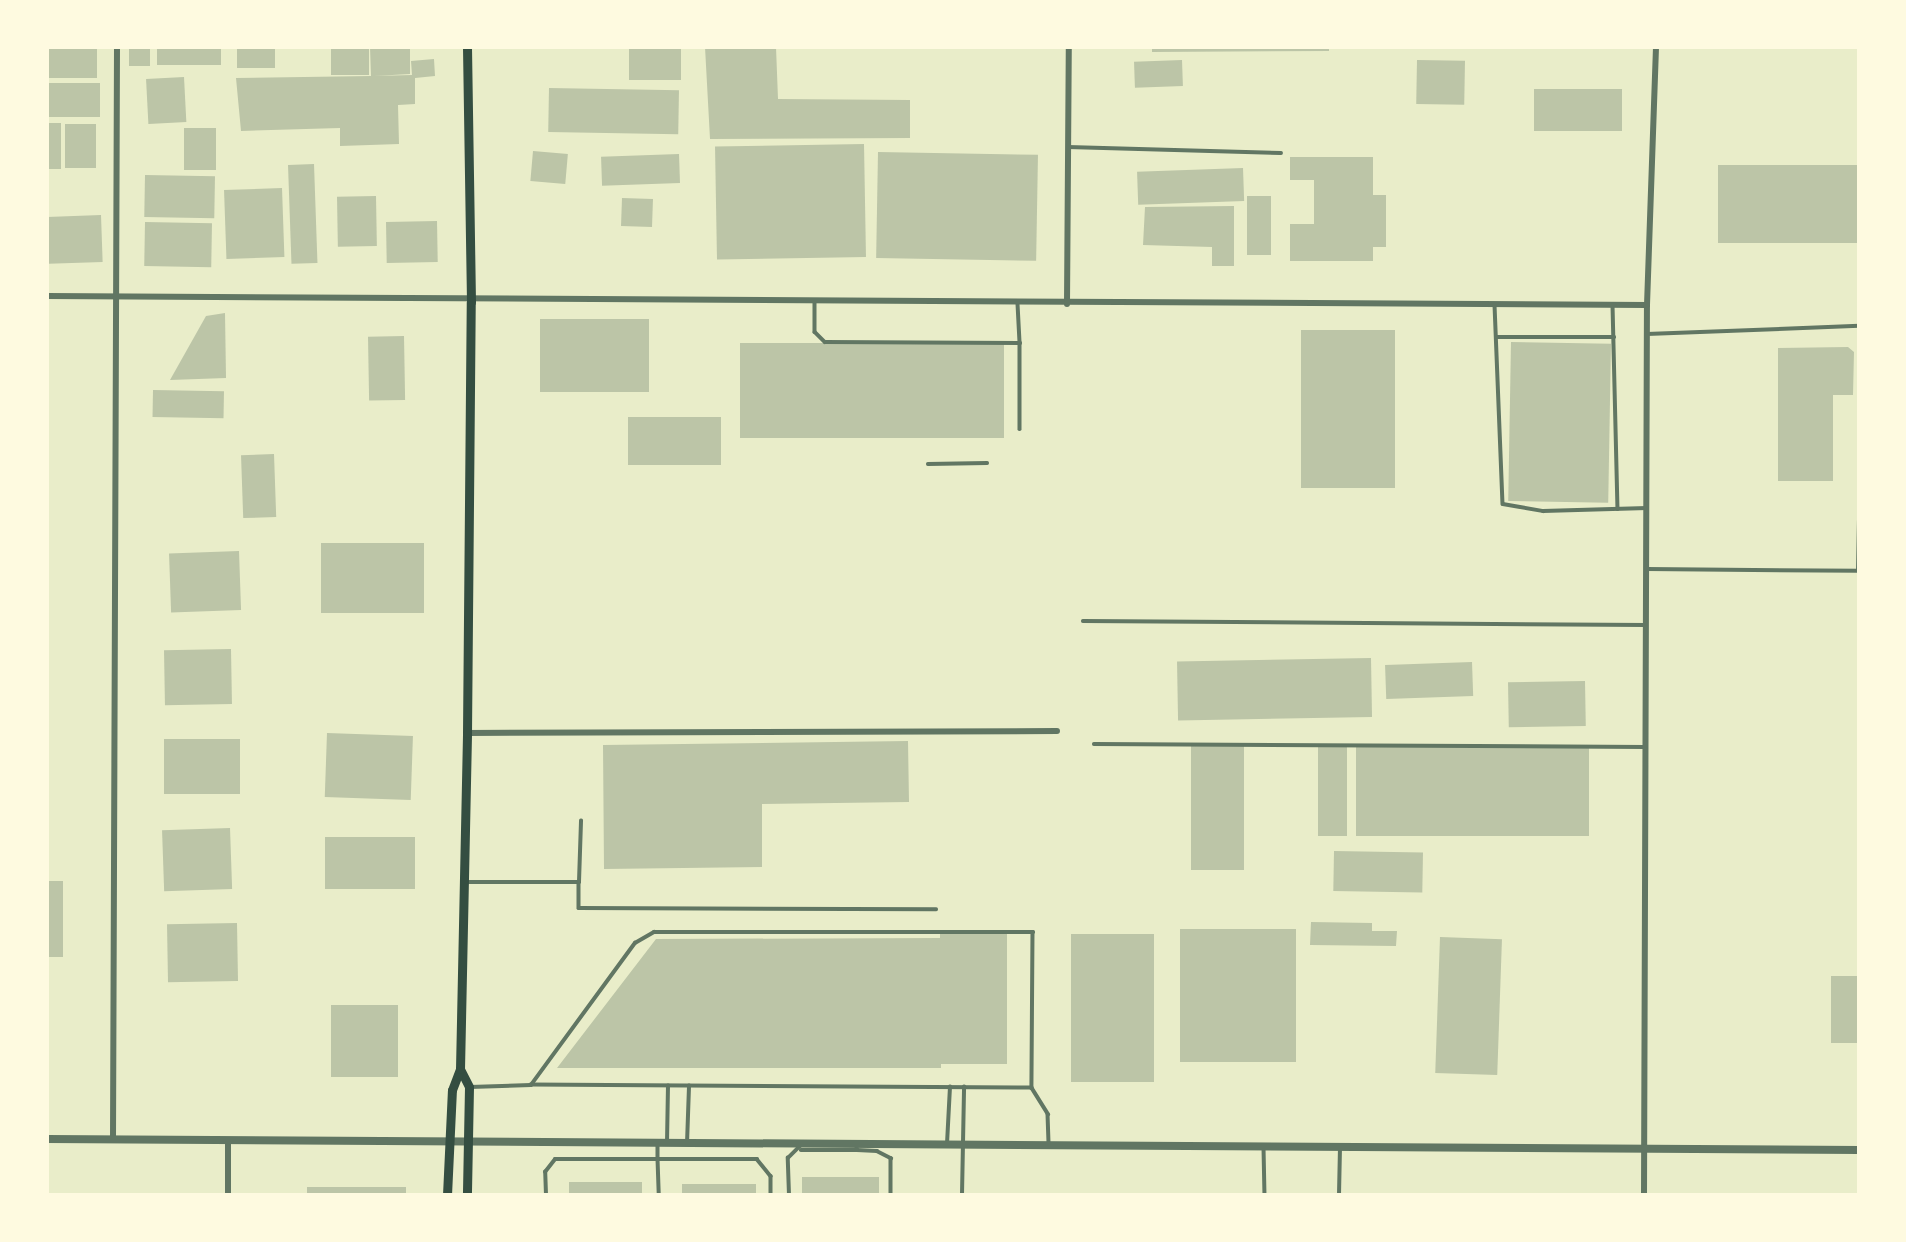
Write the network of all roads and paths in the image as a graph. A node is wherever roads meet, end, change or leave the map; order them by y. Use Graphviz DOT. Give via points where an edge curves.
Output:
graph roads {
  1 [pos="117,47"];
  2 [pos="467,47"];
  3 [pos="1069,47"];
  4 [pos="1656,47"];
  5 [pos="1068,147"];
  6 [pos="1281,153"];
  7 [pos="47,296"];
  8 [pos="117,297"];
  9 [pos="471,302"];
  10 [pos="815,303"];
  11 [pos="1018,304"];
  12 [pos="1067,304"];
  13 [pos="1495,305"];
  14 [pos="1613,305"];
  15 [pos="1647,305"];
  16 [pos="1859,326"];
  17 [pos="1647,334"];
  18 [pos="1496,337"];
  19 [pos="1614,337"];
  20 [pos="1020,343"];
  21 [pos="1020,429"];
  22 [pos="986,463"];
  23 [pos="928,464"];
  24 [pos="1647,508"];
  25 [pos="1618,509"];
  26 [pos="1859,521"];
  27 [pos="1646,569"];
  28 [pos="1858,571"];
  29 [pos="1083,621"];
  30 [pos="1646,625"];
  31 [pos="1057,731"];
  32 [pos="467,733"];
  33 [pos="1094,744"];
  34 [pos="1645,747"];
  35 [pos="581,821"];
  36 [pos="462,882"];
  37 [pos="579,882"];
  38 [pos="936,909"];
  39 [pos="460,1069"];
  40 [pos="531,1085"];
  41 [pos="668,1086"];
  42 [pos="689,1086"];
  43 [pos="469,1087"];
  44 [pos="950,1087"];
  45 [pos="964,1087"];
  46 [pos="1032,1088"];
  47 [pos="47,1139"];
  48 [pos="113,1139"];
  49 [pos="228,1141"];
  50 [pos="448,1144"];
  51 [pos="468,1144"];
  52 [pos="662,1145"];
  53 [pos="687,1145"];
  54 [pos="947,1146"];
  55 [pos="961,1146"];
  56 [pos="1049,1147"];
  57 [pos="1264,1147"];
  58 [pos="801,1148"];
  59 [pos="857,1148"];
  60 [pos="1340,1148"];
  61 [pos="1643,1149"];
  62 [pos="1859,1150"];
  63 [pos="658,1159"];
  64 [pos="228,1195"];
  65 [pos="447,1195"];
  66 [pos="467,1195"];
  67 [pos="546,1195"];
  68 [pos="659,1195"];
  69 [pos="771,1195"];
  70 [pos="789,1195"];
  71 [pos="891,1195"];
  72 [pos="962,1195"];
  73 [pos="1265,1195"];
  74 [pos="1339,1195"];
  75 [pos="1644,1195"];
  1 -- 8 [label="street"];
  2 -- 9 [label="main road"];
  3 -- 5 [label="street"];
  4 -- 15 [label="street"];
  5 -- 6 [label="lane"];
  5 -- 12 [label="street"];
  7 -- 8 [label="street"];
  8 -- 9 [label="street"];
  8 -- 48 [label="street"];
  9 -- 10 [label="street"];
  9 -- 32 [label="main road"];
  10 -- 11 [label="street"];
  10 -- 20 [label="lane" via="815,332 825,342"];
  11 -- 12 [label="street"];
  11 -- 20 [label="lane"];
  12 -- 13 [label="street"];
  13 -- 14 [label="street"];
  13 -- 18 [label="lane"];
  14 -- 15 [label="street"];
  14 -- 19 [label="lane"];
  15 -- 17 [label="street"];
  16 -- 17 [label="lane"];
  17 -- 24 [label="street"];
  18 -- 19 [label="lane"];
  18 -- 25 [label="lane" via="1503,504 1543,510"];
  19 -- 25 [label="lane"];
  20 -- 21 [label="lane"];
  22 -- 23 [label="lane"];
  24 -- 25 [label="lane"];
  24 -- 27 [label="street"];
  26 -- 28 [label="lane"];
  27 -- 28 [label="lane"];
  27 -- 30 [label="street"];
  29 -- 30 [label="lane"];
  30 -- 34 [label="street"];
  31 -- 32 [label="street"];
  32 -- 36 [label="main road"];
  33 -- 34 [label="lane"];
  34 -- 61 [label="street"];
  35 -- 37 [label="lane"];
  36 -- 37 [label="lane"];
  36 -- 39 [label="main road"];
  37 -- 38 [label="lane" via="579,908"];
  39 -- 43 [label="main road"];
  39 -- 50 [label="main road" via="452,1090"];
  40 -- 41 [label="lane"];
  40 -- 43 [label="lane"];
  40 -- 46 [label="lane" via="635,943 654,932 1033,932"];
  41 -- 42 [label="lane"];
  41 -- 52 [label="lane"];
  42 -- 44 [label="lane"];
  42 -- 53 [label="lane"];
  43 -- 51 [label="main road"];
  44 -- 45 [label="lane"];
  44 -- 54 [label="lane"];
  45 -- 46 [label="lane"];
  45 -- 55 [label="lane"];
  46 -- 56 [label="lane" via="1048,1114"];
  47 -- 48 [label="street"];
  48 -- 49 [label="street"];
  49 -- 50 [label="street"];
  49 -- 64 [label="street"];
  50 -- 51 [label="street"];
  50 -- 65 [label="main road"];
  51 -- 52 [label="street"];
  51 -- 66 [label="main road"];
  52 -- 53 [label="street"];
  52 -- 63 [label="lane"];
  53 -- 58 [label="street"];
  54 -- 55 [label="street"];
  54 -- 59 [label="street"];
  55 -- 56 [label="street"];
  55 -- 72 [label="lane"];
  56 -- 57 [label="street"];
  57 -- 60 [label="street"];
  57 -- 73 [label="lane"];
  58 -- 59 [label="street"];
  58 -- 70 [label="lane" via="788,1158"];
  59 -- 71 [label="lane" via="877,1150 891,1158"];
  60 -- 61 [label="street"];
  60 -- 74 [label="lane"];
  61 -- 62 [label="street"];
  61 -- 75 [label="street"];
  63 -- 67 [label="lane" via="555,1159 545,1171"];
  63 -- 68 [label="lane"];
  63 -- 69 [label="lane" via="757,1159 771,1176"];
}
